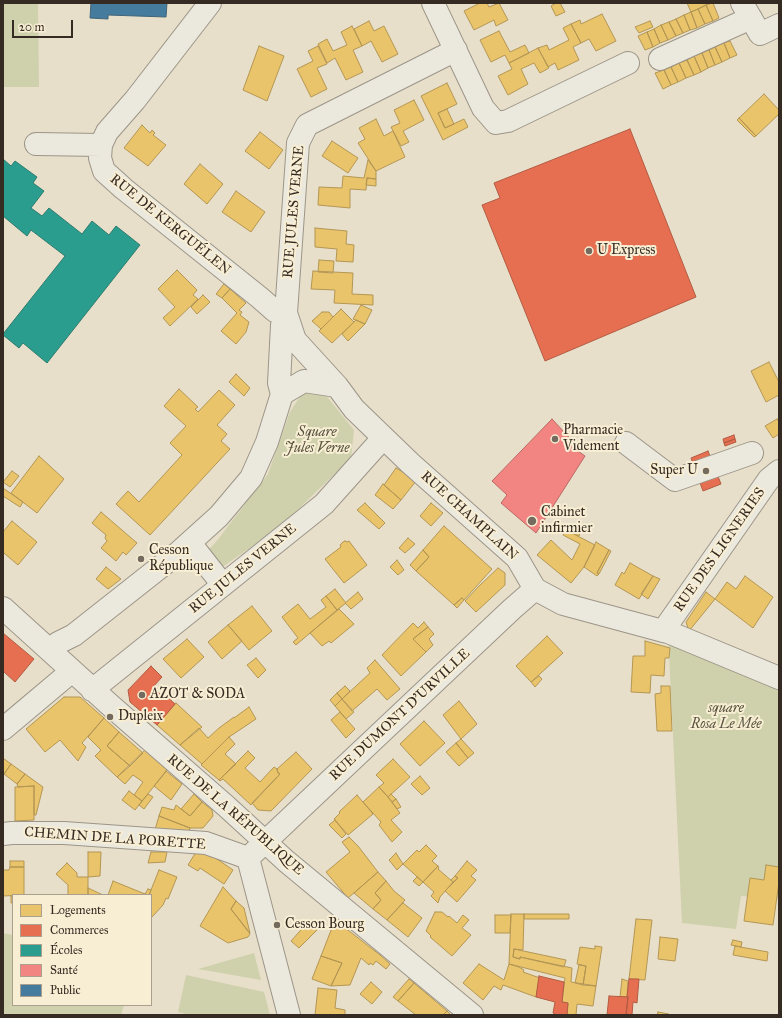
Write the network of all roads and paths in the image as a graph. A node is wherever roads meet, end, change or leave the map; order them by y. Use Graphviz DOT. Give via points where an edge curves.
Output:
graph roads {
  1 [pos="210,3"];
  2 [pos="433,3"];
  3 [pos="758,20"];
  4 [pos="456,50"];
  5 [pos="660,59"];
  6 [pos="628,63"];
  7 [pos="36,144"];
  8 [pos="101,145"];
  9 [pos="286,313"];
  10 [pos="337,386"];
  11 [pos="282,394"];
  12 [pos="384,438"];
  13 [pos="626,443"];
  14 [pos="752,453"];
  15 [pos="779,471"];
  16 [pos="190,543"];
  17 [pos="223,585"];
  18 [pos="535,589"];
  19 [pos="3,608"];
  20 [pos="663,631"];
  21 [pos="50,650"];
  22 [pos="72,671"];
  23 [pos="779,678"];
  24 [pos="92,690"];
  25 [pos="3,729"];
  26 [pos="3,834"];
  27 [pos="265,841"];
  28 [pos="248,858"];
  29 [pos="288,1015"];
  30 [pos="472,1015"];
  1 -- 8 [label="street" via="107,132"];
  2 -- 4 [label="street"];
  3 -- 5 [label="street"];
  4 -- 6 [label="street" via="483,108 496,123 508,121"];
  4 -- 9 [label="street, RUE JULES VERNE" via="307,124 298,143"];
  7 -- 8 [label="street"];
  8 -- 9 [label="street, RUE DE KERGUÉLEN" via="100,158 104,171 275,311"];
  9 -- 10 [label="street, RUE CHAMPLAIN" via="295,340"];
  9 -- 11 [label="street, RUE JULES VERNE" via="282,325 279,383"];
  10 -- 11 [label="street" via="304,381"];
  10 -- 12 [label="street, RUE CHAMPLAIN" via="354,409"];
  11 -- 16 [label="street, RUE JULES VERNE" via="267,442 251,478 219,516"];
  12 -- 17 [label="street, RUE JULES VERNE" via="324,504"];
  12 -- 18 [label="street, RUE CHAMPLAIN" via="517,558"];
  13 -- 14 [label="street" via="675,480"];
  15 -- 20 [label="street, RUE DES LIGNERIES" via="769,479"];
  16 -- 17 [label="street"];
  16 -- 21 [label="street, RUE JULES VERNE" via="74,635"];
  17 -- 24 [label="street, RUE JULES VERNE"];
  18 -- 20 [label="street" via="563,604"];
  18 -- 27 [label="street, RUE DUMONT D'URVILLE"];
  19 -- 21 [label="street, RUE DE LA RÉPUBLIQUE"];
  20 -- 23 [label="street"];
  21 -- 22 [label="street, RUE DE LA RÉPUBLIQUE"];
  22 -- 24 [label="street, RUE DE LA RÉPUBLIQUE"];
  22 -- 25 [label="street"];
  24 -- 27 [label="street, RUE DE LA RÉPUBLIQUE"];
  26 -- 28 [label="street, CHEMIN DE LA PORETTE" via="64,833 206,843"];
  27 -- 28 [label="street, RUE DUMONT D'URVILLE"];
  27 -- 30 [label="street, RUE DE LA RÉPUBLIQUE"];
  28 -- 29 [label="street"];
}
